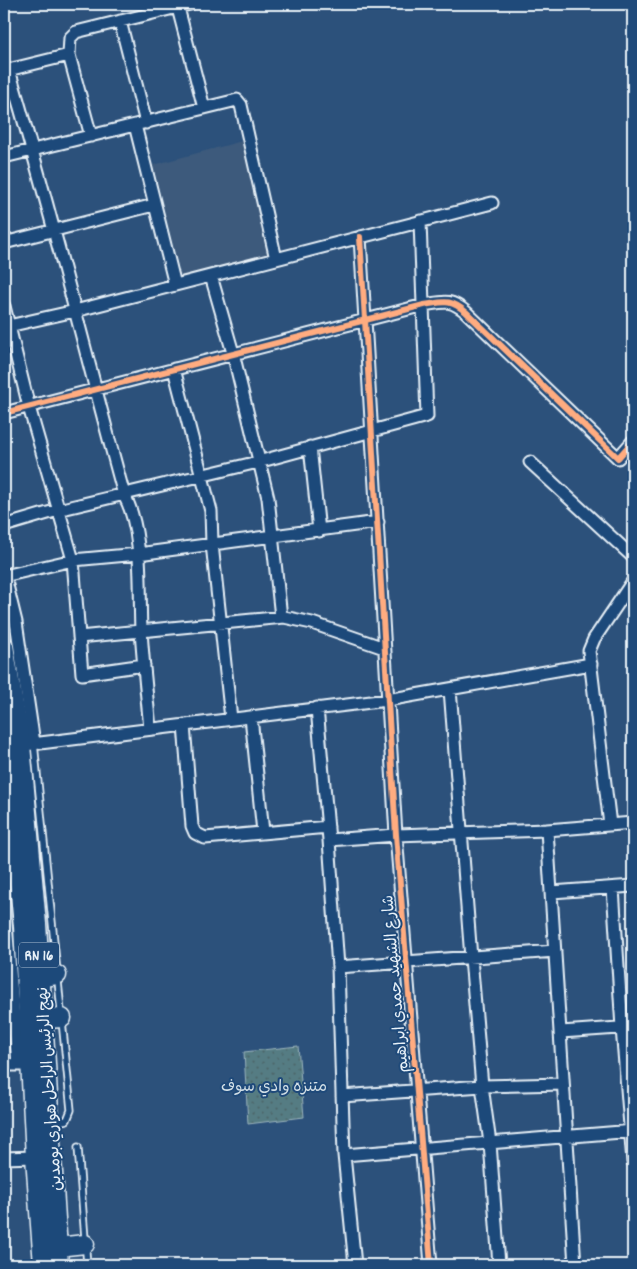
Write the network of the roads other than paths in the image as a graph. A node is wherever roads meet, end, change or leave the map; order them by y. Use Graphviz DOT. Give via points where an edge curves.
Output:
graph roads {
  1 [pos="190,4"];
  2 [pos="178,5"];
  3 [pos="120,22"];
  4 [pos="69,55"];
  5 [pos="7,70"];
  6 [pos="204,108"];
  7 [pos="140,124"];
  8 [pos="91,136"];
  9 [pos="33,150"];
  10 [pos="4,157"];
  11 [pos="492,203"];
  12 [pos="154,205"];
  13 [pos="420,221"];
  14 [pos="55,230"];
  15 [pos="360,237"];
  16 [pos="4,243"];
  17 [pos="276,259"];
  18 [pos="211,276"];
  19 [pos="175,285"];
  20 [pos="424,305"];
  21 [pos="4,306"];
  22 [pos="75,311"];
  23 [pos="364,321"];
  24 [pos="6,326"];
  25 [pos="233,354"];
  26 [pos="174,369"];
  27 [pos="95,391"];
  28 [pos="29,408"];
  29 [pos="4,413"];
  30 [pos="371,430"];
  31 [pos="633,441"];
  32 [pos="310,447"];
  33 [pos="258,462"];
  34 [pos="530,462"];
  35 [pos="203,474"];
  36 [pos="124,495"];
  37 [pos="58,510"];
  38 [pos="378,522"];
  39 [pos="4,526"];
  40 [pos="319,531"];
  41 [pos="273,536"];
  42 [pos="212,544"];
  43 [pos="138,554"];
  44 [pos="633,557"];
  45 [pos="73,560"];
  46 [pos="4,575"];
  47 [pos="633,581"];
  48 [pos="281,617"];
  49 [pos="221,623"];
  50 [pos="141,631"];
  51 [pos="79,637"];
  52 [pos="4,646"];
  53 [pos="384,648"];
  54 [pos="591,664"];
  55 [pos="144,665"];
  56 [pos="450,689"];
  57 [pos="387,700"];
  58 [pos="316,708"];
  59 [pos="251,717"];
  60 [pos="231,720"];
  61 [pos="184,726"];
  62 [pos="150,728"];
  63 [pos="12,738"];
  64 [pos="9,821"];
  65 [pos="633,823"];
  66 [pos="610,825"];
  67 [pos="328,827"];
  68 [pos="547,830"];
  69 [pos="263,832"];
  70 [pos="461,833"];
  71 [pos="396,835"];
  72 [pos="329,840"];
  73 [pos="633,886"];
  74 [pos="614,888"];
  75 [pos="552,892"];
  76 [pos="21,915"];
  77 [pos="555,952"];
  78 [pos="471,958"];
  79 [pos="406,963"];
  80 [pos="338,967"];
  81 [pos="49,976"];
  82 [pos="15,998"];
  83 [pos="62,1018"];
  84 [pos="37,1020"];
  85 [pos="627,1027"];
  86 [pos="561,1032"];
  87 [pos="4,1065"];
  88 [pos="25,1065"];
  89 [pos="563,1084"];
  90 [pos="482,1086"];
  91 [pos="417,1091"];
  92 [pos="342,1096"];
  93 [pos="51,1123"];
  94 [pos="632,1131"];
  95 [pos="566,1138"];
  96 [pos="490,1143"];
  97 [pos="78,1147"];
  98 [pos="421,1150"];
  99 [pos="344,1155"];
  100 [pos="35,1157"];
  101 [pos="4,1158"];
  102 [pos="633,1162"];
  103 [pos="85,1244"];
  104 [pos="57,1247"];
  105 [pos="43,1265"];
  106 [pos="59,1265"];
  107 [pos="87,1265"];
  108 [pos="355,1265"];
  109 [pos="431,1265"];
  110 [pos="500,1265"];
  111 [pos="575,1265"];
  1 -- 2 [label="street"];
  2 -- 3 [label="street"];
  2 -- 6 [label="street"];
  3 -- 4 [label="street" via="76,32 70,38"];
  3 -- 7 [label="street"];
  4 -- 5 [label="street"];
  4 -- 8 [label="street"];
  5 -- 9 [label="street"];
  6 -- 7 [label="street"];
  6 -- 17 [label="street" via="237,100 241,105"];
  7 -- 8 [label="street"];
  7 -- 12 [label="street"];
  8 -- 9 [label="street"];
  9 -- 10 [label="street"];
  9 -- 14 [label="street"];
  11 -- 13 [label="street"];
  12 -- 14 [label="street"];
  12 -- 19 [label="street"];
  13 -- 15 [label="street"];
  13 -- 20 [label="street"];
  14 -- 16 [label="street"];
  14 -- 22 [label="street"];
  15 -- 17 [label="street"];
  15 -- 23 [label="street, شارع الشهيد حمدي ابراهيم"];
  17 -- 18 [label="street"];
  18 -- 19 [label="street"];
  18 -- 25 [label="street"];
  19 -- 22 [label="street"];
  20 -- 23 [label="street"];
  20 -- 30 [label="street" via="427,416"];
  20 -- 31 [label="street" via="454,302 618,458"];
  21 -- 24 [label="street"];
  22 -- 24 [label="street"];
  22 -- 27 [label="street"];
  23 -- 25 [label="street"];
  23 -- 30 [label="street, شارع الشهيد حمدي ابراهيم"];
  24 -- 28 [label="street"];
  25 -- 26 [label="street"];
  25 -- 33 [label="street"];
  26 -- 27 [label="street"];
  26 -- 35 [label="street"];
  27 -- 28 [label="street"];
  27 -- 36 [label="street"];
  28 -- 29 [label="street"];
  28 -- 37 [label="street"];
  30 -- 32 [label="street"];
  30 -- 38 [label="street, شارع الشهيد حمدي ابراهيم"];
  32 -- 33 [label="street"];
  32 -- 40 [label="street"];
  33 -- 35 [label="street"];
  33 -- 41 [label="street" via="268,498"];
  34 -- 44 [label="street"];
  35 -- 36 [label="street"];
  35 -- 42 [label="street" via="211,511"];
  36 -- 37 [label="street"];
  36 -- 43 [label="street" via="130,505"];
  37 -- 39 [label="street"];
  37 -- 45 [label="street"];
  38 -- 40 [label="street"];
  38 -- 53 [label="street, شارع الشهيد حمدي ابراهيم"];
  40 -- 41 [label="street"];
  41 -- 42 [label="street"];
  41 -- 48 [label="street"];
  42 -- 43 [label="street"];
  42 -- 49 [label="street"];
  43 -- 45 [label="street"];
  43 -- 50 [label="street"];
  45 -- 46 [label="street"];
  45 -- 51 [label="street"];
  46 -- 63 [label="street" via="26,678"];
  47 -- 54 [label="street" via="594,639 590,651"];
  48 -- 49 [label="street"];
  48 -- 53 [label="street" via="312,623"];
  49 -- 50 [label="street"];
  49 -- 60 [label="street"];
  50 -- 51 [label="street"];
  50 -- 55 [label="street"];
  51 -- 55 [label="street" via="82,674"];
  52 -- 63 [label="main road, نهج الرئيس الراحل هواري بومدين / RN 16"];
  53 -- 57 [label="street, شارع الشهيد حمدي ابراهيم"];
  54 -- 56 [label="street"];
  54 -- 66 [label="street"];
  55 -- 62 [label="street"];
  56 -- 57 [label="street"];
  56 -- 70 [label="street"];
  57 -- 58 [label="street"];
  57 -- 71 [label="street, شارع الشهيد حمدي ابراهيم"];
  58 -- 59 [label="street"];
  58 -- 67 [label="street"];
  59 -- 60 [label="street"];
  59 -- 69 [label="street"];
  60 -- 61 [label="street"];
  61 -- 62 [label="street"];
  61 -- 69 [label="street" via="195,833 205,838"];
  62 -- 63 [label="street"];
  63 -- 64 [label="main road, نهج الرئيس الراحل هواري بومدين / RN 16"];
  63 -- 76 [label="main road, نهج الرئيس الراحل هواري بومدين / RN 16"];
  64 -- 76 [label="main road, نهج الرئيس الراحل هواري بومدين / RN 16"];
  65 -- 66 [label="street"];
  66 -- 68 [label="street"];
  67 -- 69 [label="street"];
  67 -- 72 [label="street"];
  68 -- 70 [label="street"];
  68 -- 75 [label="street"];
  70 -- 71 [label="street"];
  70 -- 78 [label="street"];
  71 -- 72 [label="street"];
  71 -- 79 [label="street, شارع الشهيد حمدي ابراهيم"];
  72 -- 80 [label="street"];
  73 -- 74 [label="street"];
  74 -- 75 [label="street"];
  74 -- 85 [label="street"];
  75 -- 77 [label="street"];
  76 -- 81 [label="main road, نهج الرئيس الراحل هواري بومدين / RN 16"];
  76 -- 82 [label="main road, نهج الرئيس الراحل هواري بومدين / RN 16"];
  76 -- 82 [label="street"];
  77 -- 78 [label="street"];
  77 -- 86 [label="street"];
  78 -- 79 [label="street"];
  78 -- 90 [label="street"];
  79 -- 80 [label="street"];
  79 -- 91 [label="street, شارع الشهيد حمدي ابراهيم"];
  80 -- 92 [label="street"];
  81 -- 83 [label="lane"];
  81 -- 84 [label="main road, نهج الرئيس الراحل هواري بومدين / RN 16"];
  82 -- 84 [label="main road, نهج الرئيس الراحل هواري بومدين / RN 16"];
  82 -- 88 [label="street"];
  83 -- 84 [label="main road"];
  83 -- 93 [label="lane" via="71,1114 67,1120"];
  84 -- 88 [label="main road, نهج الرئيس الراحل هواري بومدين / RN 16"];
  84 -- 93 [label="main road, نهج الرئيس الراحل هواري بومدين / RN 16"];
  85 -- 86 [label="street"];
  85 -- 94 [label="street"];
  86 -- 89 [label="street"];
  87 -- 88 [label="street"];
  88 -- 100 [label="main road, نهج الرئيس الراحل هواري بومدين / RN 16"];
  89 -- 90 [label="street"];
  89 -- 95 [label="street"];
  90 -- 91 [label="street"];
  90 -- 96 [label="street"];
  91 -- 92 [label="street"];
  91 -- 98 [label="street, شارع الشهيد حمدي ابراهيم"];
  92 -- 99 [label="street"];
  93 -- 104 [label="main road, نهج الرئيس الراحل هواري بومدين / RN 16"];
  94 -- 95 [label="street"];
  94 -- 102 [label="street"];
  95 -- 96 [label="street"];
  95 -- 111 [label="street"];
  96 -- 98 [label="street"];
  96 -- 110 [label="street"];
  97 -- 103 [label="lane"];
  98 -- 99 [label="street"];
  98 -- 109 [label="street, شارع الشهيد حمدي ابراهيم"];
  99 -- 108 [label="street"];
  100 -- 101 [label="street"];
  100 -- 105 [label="main road, نهج الرئيس الراحل هواري بومدين / RN 16"];
  103 -- 104 [label="main road"];
  103 -- 107 [label="lane"];
  104 -- 106 [label="main road, نهج الرئيس الراحل هواري بومدين / RN 16"];
}
